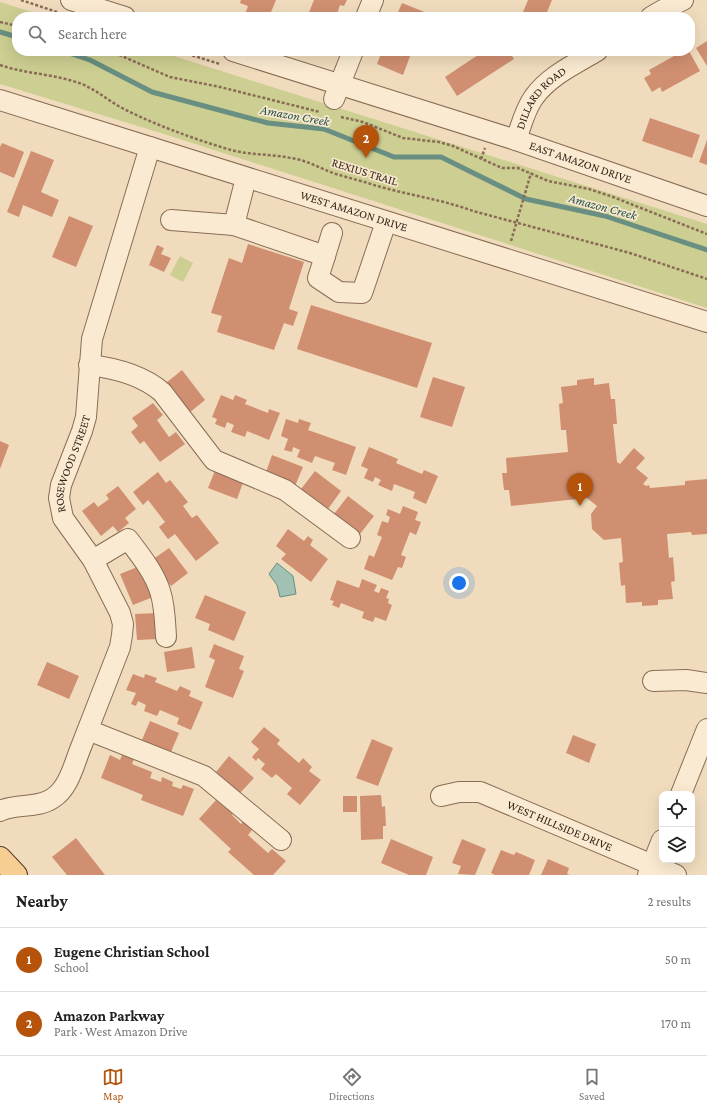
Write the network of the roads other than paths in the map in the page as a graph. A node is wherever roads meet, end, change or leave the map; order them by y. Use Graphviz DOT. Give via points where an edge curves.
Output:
graph roads {
  1 [pos="373,0"];
  2 [pos="683,0"];
  3 [pos="65,6"];
  4 [pos="657,9"];
  5 [pos="98,12"];
  6 [pos="368,12"];
  7 [pos="243,56"];
  8 [pos="350,56"];
  9 [pos="588,56"];
  10 [pos="0,100"];
  11 [pos="334,103"];
  12 [pos="516,140"];
  13 [pos="150,147"];
  14 [pos="246,178"];
  15 [pos="707,206"];
  16 [pos="171,220"];
  17 [pos="386,222"];
  18 [pos="234,225"];
  19 [pos="332,234"];
  20 [pos="325,256"];
  21 [pos="707,322"];
  22 [pos="89,365"];
  23 [pos="350,538"];
  24 [pos="93,560"];
  25 [pos="166,637"];
  26 [pos="653,681"];
  27 [pos="707,683"];
  28 [pos="707,729"];
  29 [pos="88,730"];
  30 [pos="682,791"];
  31 [pos="441,796"];
  32 [pos="0,811"];
  33 [pos="280,840"];
  34 [pos="659,848"];
  35 [pos="0,858"];
  36 [pos="650,870"];
  37 [pos="16,875"];
  38 [pos="676,875"];
  1 -- 6 [label="street"];
  2 -- 4 [label="street"];
  3 -- 5 [label="street"];
  7 -- 11 [label="street, EAST AMAZON DRIVE"];
  8 -- 11 [label="street"];
  9 -- 12 [label="street, DILLARD ROAD" via="554,78 534,97"];
  10 -- 13 [label="street, WEST AMAZON DRIVE"];
  11 -- 12 [label="street, EAST AMAZON DRIVE"];
  12 -- 15 [label="street, EAST AMAZON DRIVE"];
  13 -- 14 [label="street, WEST AMAZON DRIVE"];
  13 -- 22 [label="street, ROSEWOOD STREET" via="92,339"];
  14 -- 17 [label="street, WEST AMAZON DRIVE"];
  14 -- 18 [label="street"];
  16 -- 18 [label="street"];
  17 -- 20 [label="street" via="362,292 339,292 318,278"];
  17 -- 21 [label="street, WEST AMAZON DRIVE"];
  18 -- 20 [label="street"];
  19 -- 20 [label="street"];
  22 -- 23 [label="street" via="111,368 153,385 162,392 214,460 286,490"];
  22 -- 24 [label="street, ROSEWOOD STREET" via="86,417 59,498 63,518"];
  24 -- 25 [label="street" via="128,539 155,578 164,609"];
  24 -- 29 [label="street, ROSEWOOD STREET" via="116,604 123,624 120,647"];
  26 -- 27 [label="street" via="686,680"];
  28 -- 30 [label="street"];
  29 -- 32 [label="street, ROSEWOOD STREET" via="67,780 54,798 45,803"];
  29 -- 33 [label="street" via="204,776"];
  31 -- 36 [label="street, WEST HILLSIDE DRIVE" via="459,792 480,792"];
  34 -- 36 [label="street"];
  35 -- 37 [label="main road"];
  36 -- 38 [label="street, WEST HILLSIDE DRIVE"];
}
